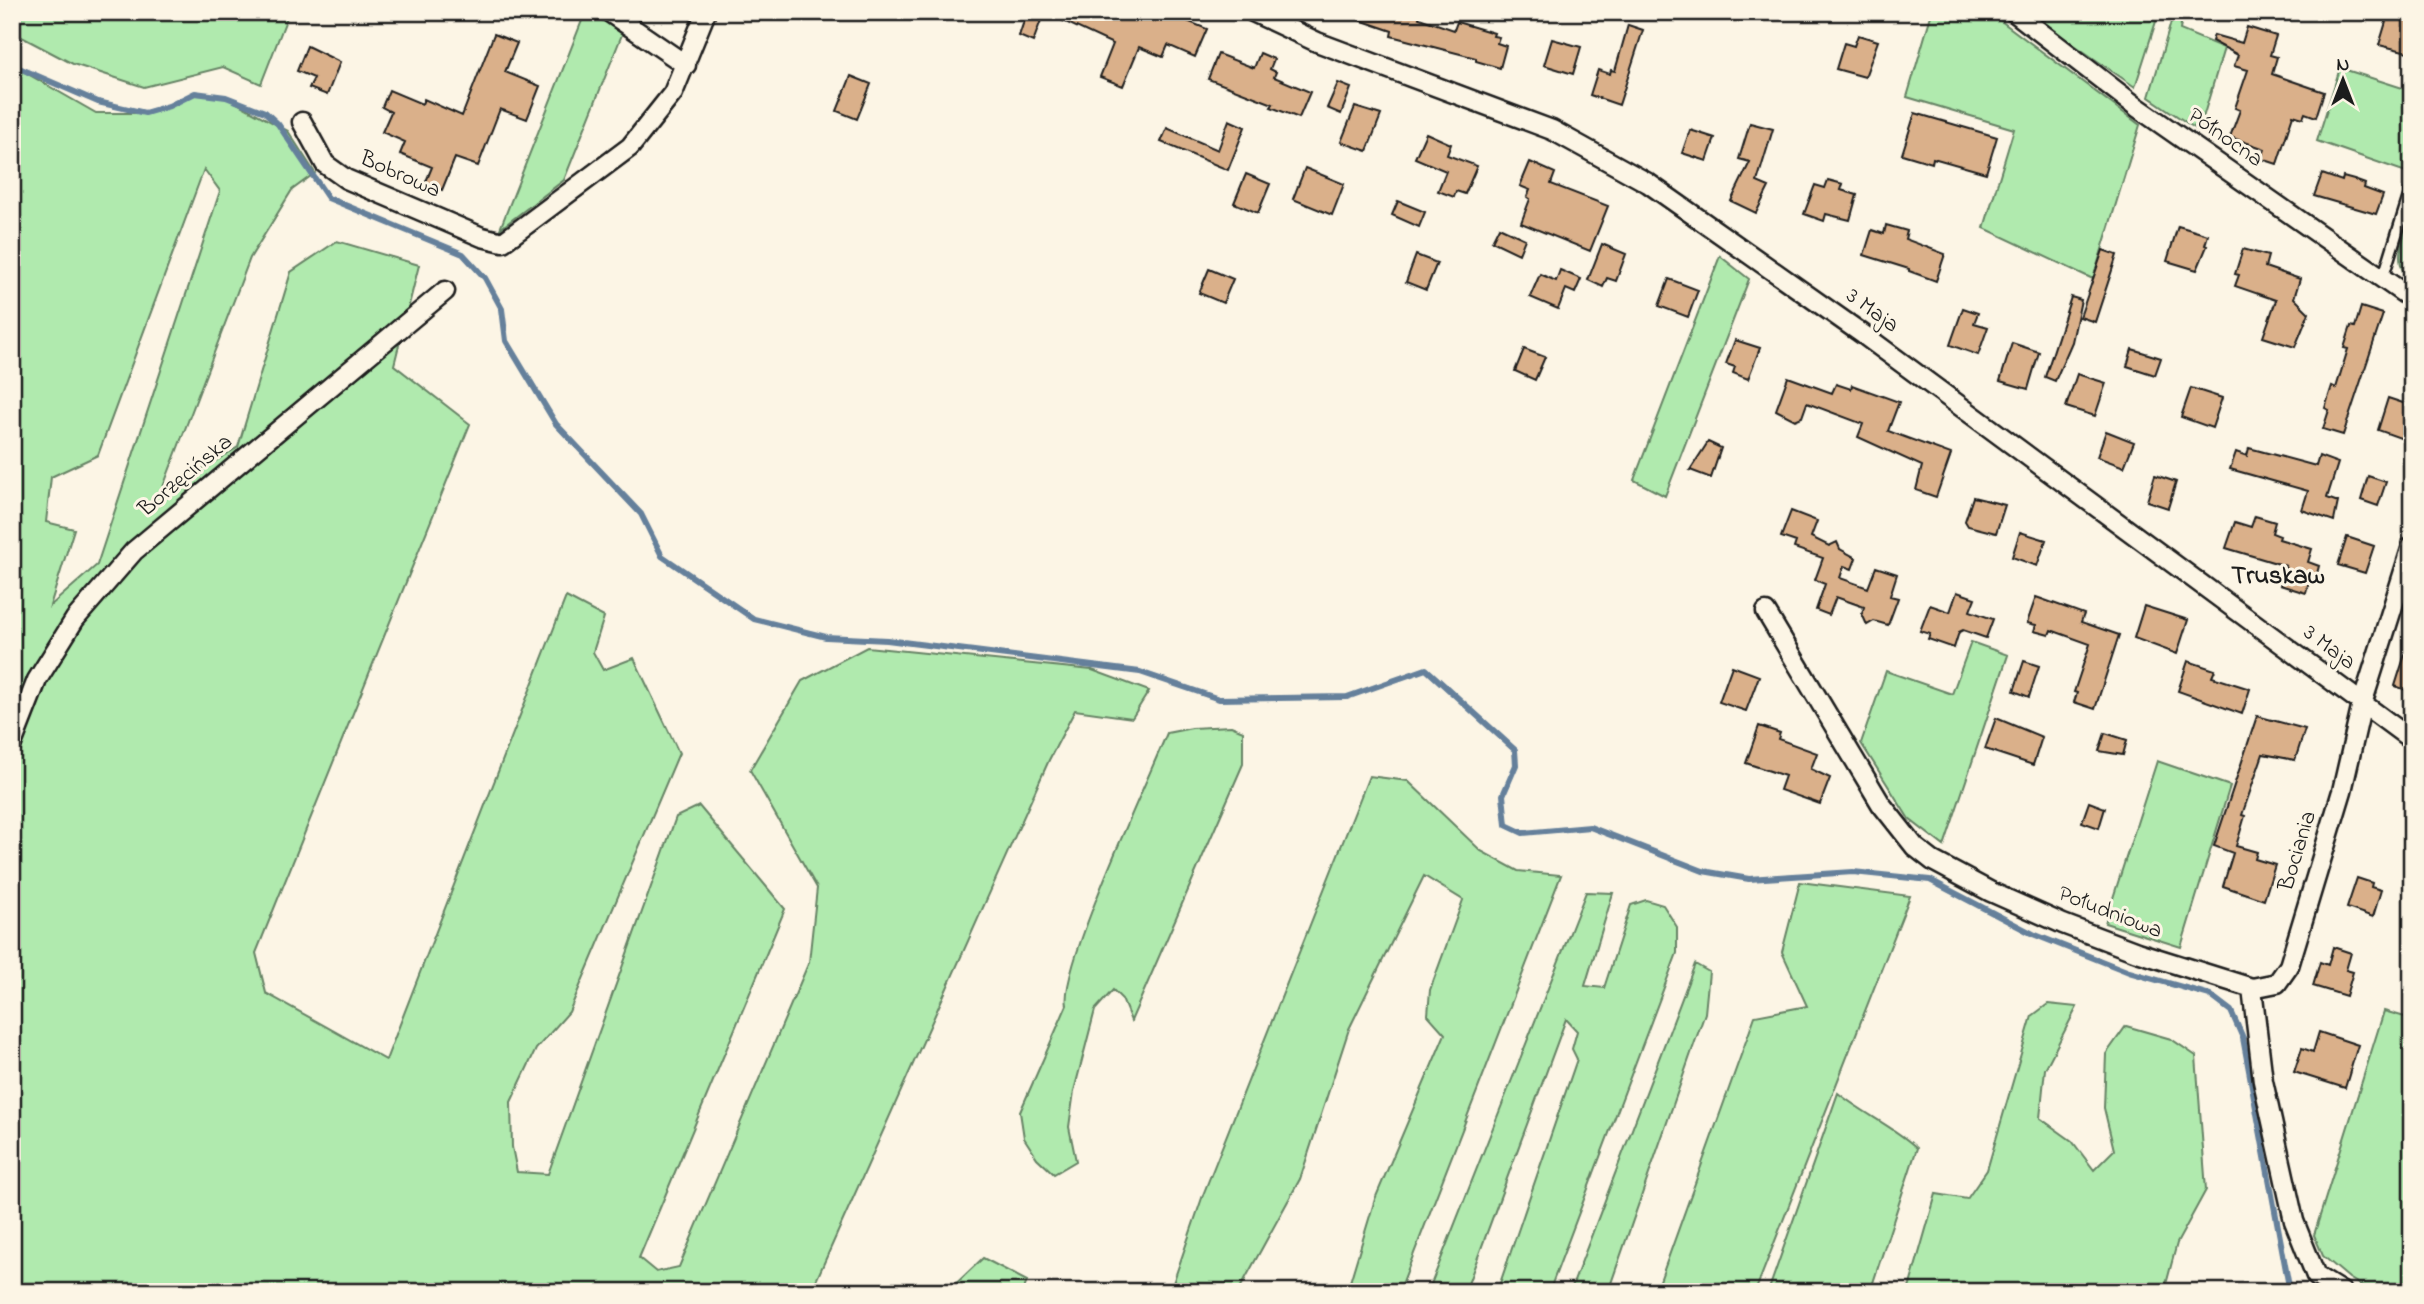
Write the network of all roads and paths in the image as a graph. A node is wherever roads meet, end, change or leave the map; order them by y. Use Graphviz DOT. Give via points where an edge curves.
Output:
graph roads {
  1 [pos="609,12"];
  2 [pos="706,12"];
  3 [pos="1253,12"];
  4 [pos="2014,12"];
  5 [pos="686,65"];
  6 [pos="302,122"];
  7 [pos="2412,185"];
  8 [pos="2383,278"];
  9 [pos="445,291"];
  10 [pos="2412,299"];
  11 [pos="2412,546"];
  12 [pos="1766,612"];
  13 [pos="2362,704"];
  14 [pos="2412,740"];
  15 [pos="12,744"];
  16 [pos="2252,988"];
  17 [pos="2342,1292"];
  1 -- 5 [label="street"];
  2 -- 5 [label="street"];
  3 -- 13 [label="street, 3 Maja" via="1317,42 1552,130 1648,183 1864,335"];
  4 -- 8 [label="street, Północna" via="2137,107"];
  5 -- 6 [label="street, Bobrowa" via="673,93 630,147 503,242 463,230 346,179 325,164"];
  7 -- 8 [label="lane"];
  8 -- 10 [label="street, Północna"];
  9 -- 15 [label="street, Borzęcińska" via="134,551 75,619 37,680"];
  11 -- 13 [label="street, Bociania"];
  12 -- 16 [label="street, Południowa" via="1881,804 1900,831 1933,861 2063,924"];
  13 -- 14 [label="street, 3 Maja"];
  13 -- 16 [label="street, Bociania" via="2342,792 2289,967 2277,983"];
  16 -- 17 [label="street" via="2263,1081 2294,1221 2316,1276"];
}
